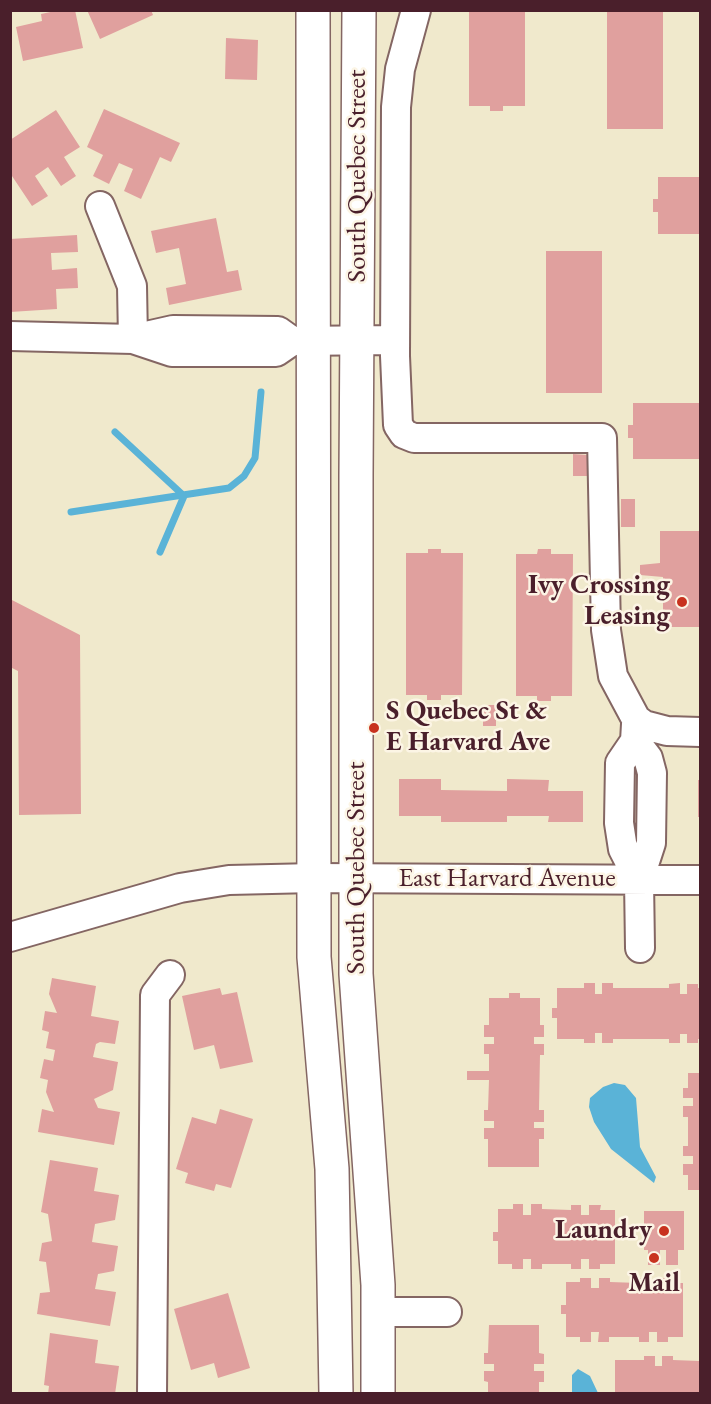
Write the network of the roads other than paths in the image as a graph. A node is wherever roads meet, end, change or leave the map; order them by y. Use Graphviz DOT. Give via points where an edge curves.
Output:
graph roads {
  1 [pos="313,10"];
  2 [pos="359,10"];
  3 [pos="416,10"];
  4 [pos="100,206"];
  5 [pos="10,336"];
  6 [pos="133,339"];
  7 [pos="395,340"];
  8 [pos="303,341"];
  9 [pos="356,342"];
  10 [pos="635,730"];
  11 [pos="700,732"];
  12 [pos="314,878"];
  13 [pos="356,878"];
  14 [pos="639,880"];
  15 [pos="700,880"];
  16 [pos="10,937"];
  17 [pos="640,948"];
  18 [pos="170,975"];
  19 [pos="378,1312"];
  20 [pos="447,1312"];
  21 [pos="152,1394"];
  22 [pos="336,1394"];
  23 [pos="378,1394"];
  1 -- 8 [label="main road, South Quebec Street"];
  2 -- 9 [label="main road, South Quebec Street"];
  3 -- 7 [label="street" via="396,95"];
  4 -- 6 [label="street" via="132,286"];
  5 -- 6 [label="street"];
  6 -- 8 [label="street" via="173,330 278,331"];
  7 -- 9 [label="street"];
  7 -- 10 [label="street" via="396,414 400,430 408,436 602,438 607,646 615,681"];
  8 -- 9 [label="street"];
  8 -- 12 [label="main road, South Quebec Street"];
  9 -- 13 [label="main road, South Quebec Street"];
  10 -- 11 [label="street"];
  10 -- 14 [label="street" via="620,763 620,823 623,849"];
  12 -- 13 [label="street, East Harvard Avenue"];
  12 -- 16 [label="street, South Quebec Street" via="205,882"];
  12 -- 22 [label="main road, South Quebec Street" via="314,957 333,1204"];
  13 -- 14 [label="street, East Harvard Avenue"];
  13 -- 19 [label="main road, South Quebec Street" via="356,974"];
  14 -- 15 [label="street, East Harvard Avenue"];
  14 -- 17 [label="street"];
  18 -- 21 [label="street" via="155,995"];
  19 -- 20 [label="street"];
  19 -- 23 [label="main road, South Quebec Street"];
}
